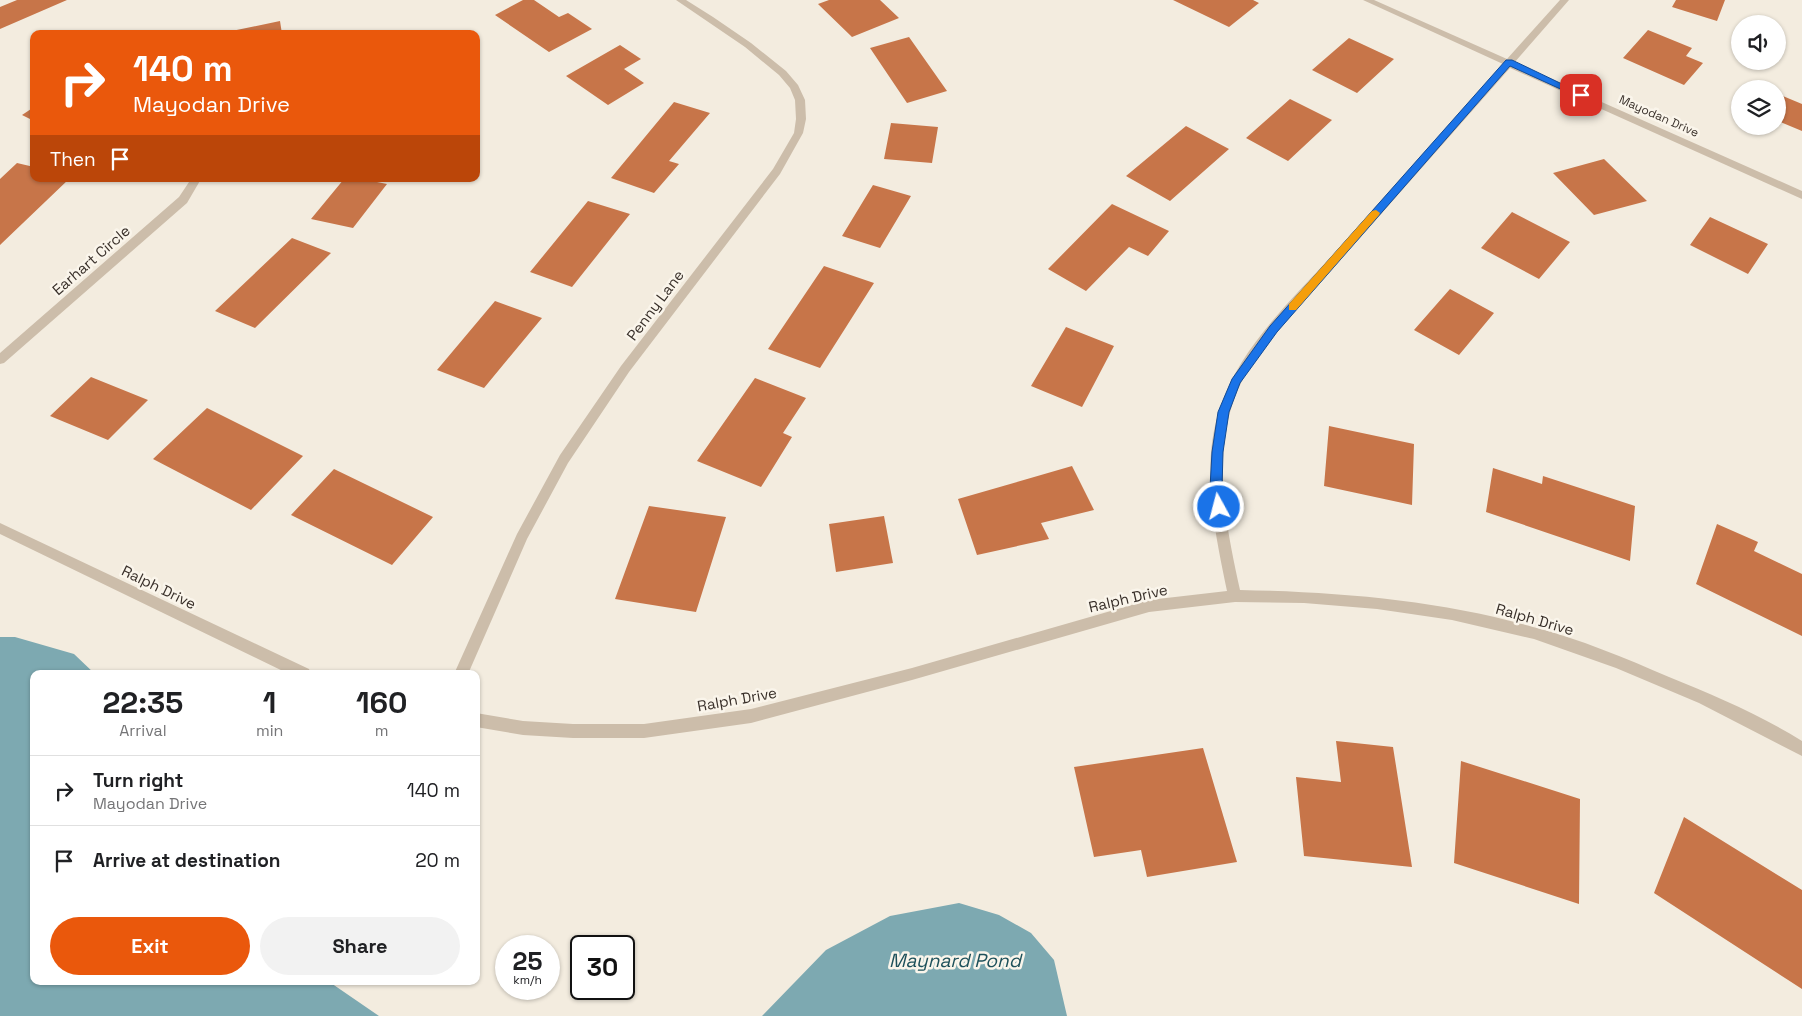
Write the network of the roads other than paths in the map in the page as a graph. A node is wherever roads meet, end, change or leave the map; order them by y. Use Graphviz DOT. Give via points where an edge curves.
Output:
graph roads {
  1 [pos="680,0"];
  2 [pos="1367,0"];
  3 [pos="1565,0"];
  4 [pos="1509,62"];
  5 [pos="194,182"];
  6 [pos="1802,194"];
  7 [pos="0,360"];
  8 [pos="0,528"];
  9 [pos="1235,596"];
  10 [pos="296,670"];
  11 [pos="463,670"];
  12 [pos="480,721"];
  13 [pos="1802,749"];
  1 -- 11 [label="street, Penny Lane" via="744,42 786,77 799,97 802,115 798,136 766,185 629,364 564,459 522,540"];
  2 -- 4 [label="street, Mayodan Drive"];
  3 -- 4 [label="street"];
  4 -- 6 [label="street, Mayodan Drive"];
  4 -- 9 [label="street" via="1273,329 1236,382 1224,412 1217,452 1216,488"];
  5 -- 7 [label="street, Earhart Circle" via="183,200"];
  8 -- 10 [label="street, Ralph Drive"];
  9 -- 12 [label="street, Ralph Drive" via="1149,606 751,716 644,731 523,728"];
  9 -- 13 [label="street, Ralph Drive" via="1377,603 1452,614 1534,632 1704,698"];
}
